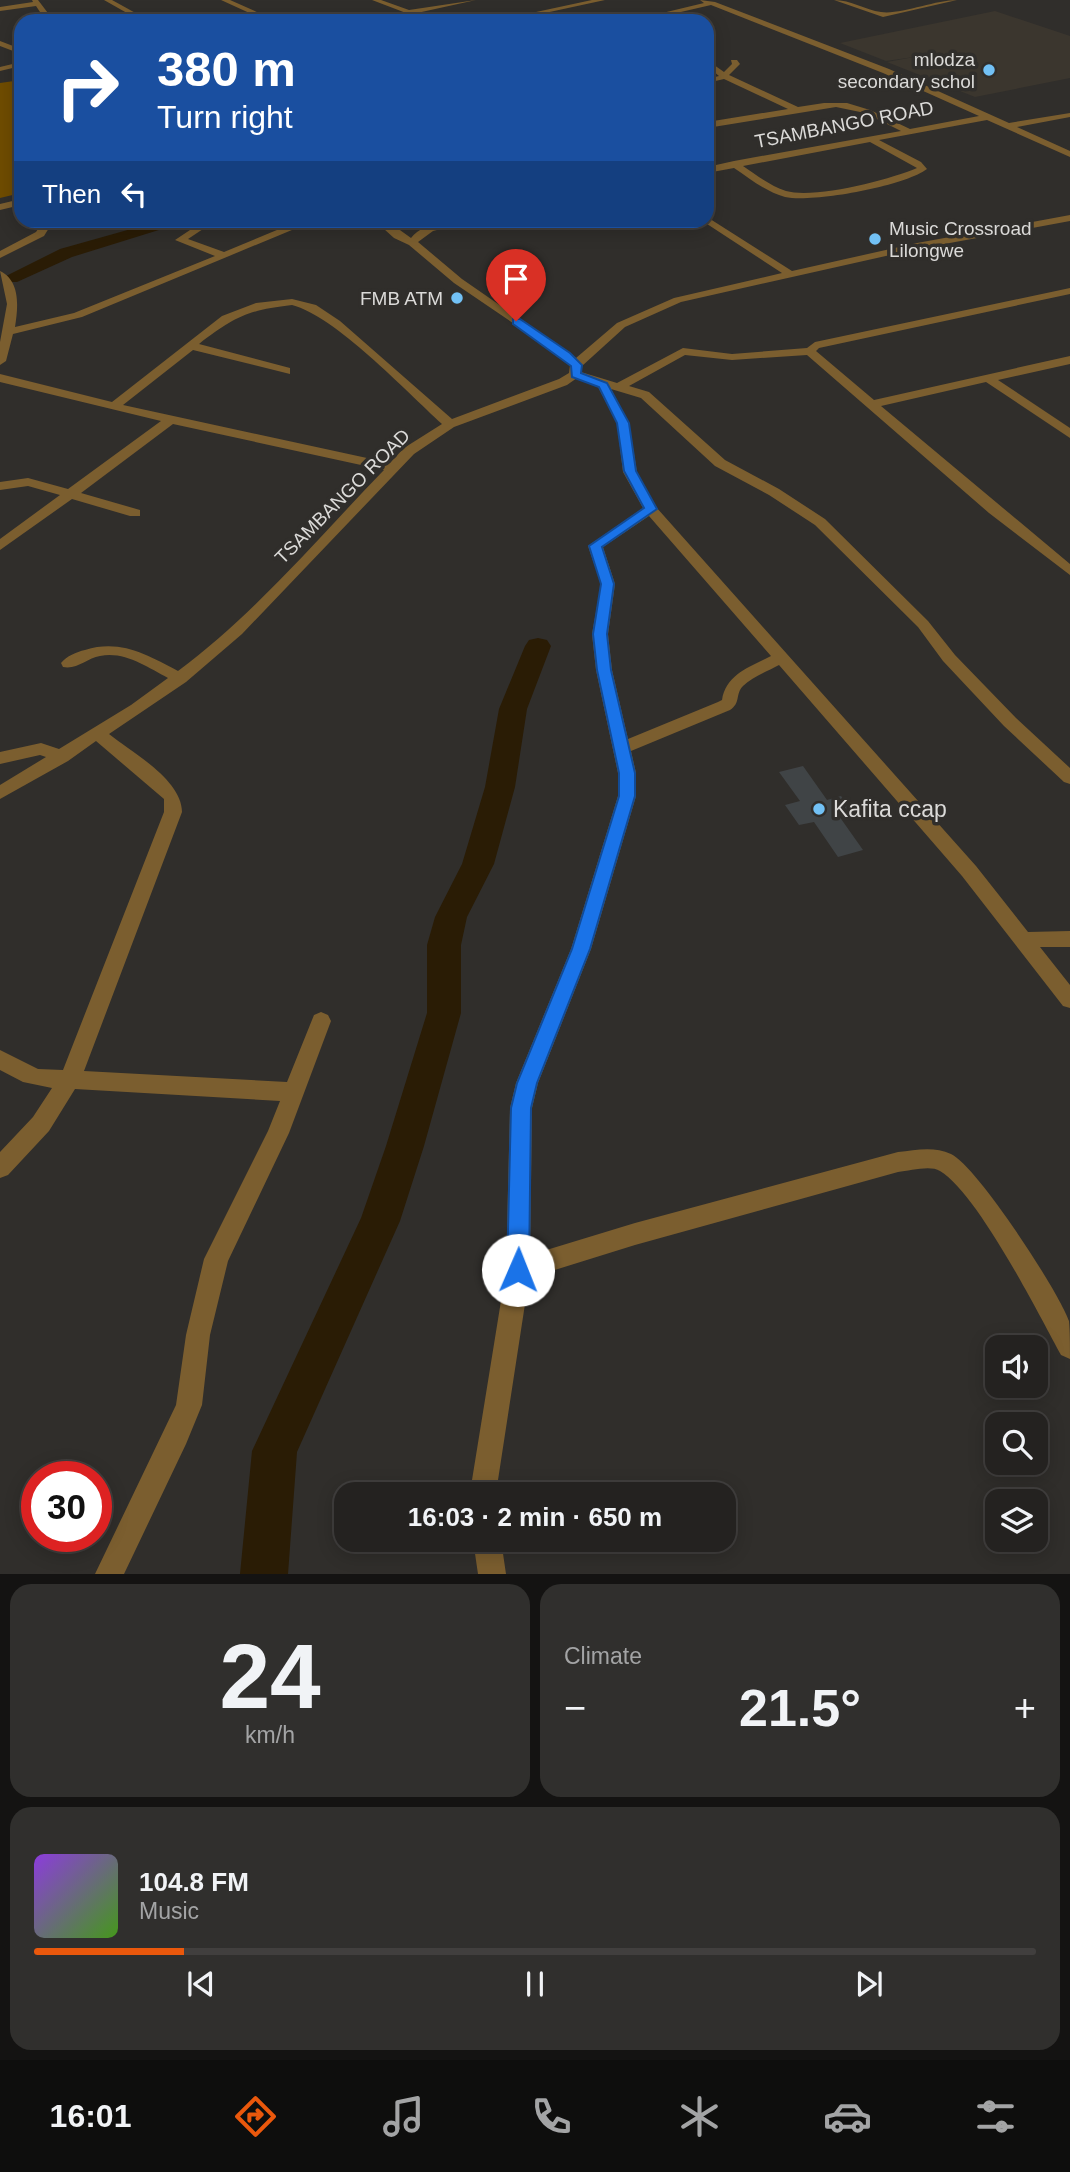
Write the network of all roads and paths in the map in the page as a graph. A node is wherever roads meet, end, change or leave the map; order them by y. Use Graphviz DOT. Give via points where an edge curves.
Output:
graph roads {
  1 [pos="107,0"];
  2 [pos="224,0"];
  3 [pos="375,0"];
  4 [pos="473,0"];
  5 [pos="563,0"];
  6 [pos="602,0"];
  7 [pos="703,0"];
  8 [pos="837,0"];
  9 [pos="954,0"];
  10 [pos="35,2"];
  11 [pos="713,3"];
  12 [pos="577,5"];
  13 [pos="0,9"];
  14 [pos="410,12"];
  15 [pos="133,14"];
  16 [pos="257,14"];
  17 [pos="416,14"];
  18 [pos="533,14"];
  19 [pos="664,14"];
  20 [pos="734,62"];
  21 [pos="714,69"];
  22 [pos="723,77"];
  23 [pos="714,78"];
  24 [pos="798,110"];
  25 [pos="1070,115"];
  26 [pos="988,117"];
  27 [pos="714,124"];
  28 [pos="1009,127"];
  29 [pos="908,131"];
  30 [pos="869,138"];
  31 [pos="1070,154"];
  32 [pos="734,164"];
  33 [pos="714,168"];
  34 [pos="1070,218"];
  35 [pos="714,225"];
  36 [pos="44,228"];
  37 [pos="198,228"];
  38 [pos="291,228"];
  39 [pos="388,228"];
  40 [pos="438,228"];
  41 [pos="413,243"];
  42 [pos="0,255"];
  43 [pos="223,256"];
  44 [pos="0,274"];
  45 [pos="790,274"];
  46 [pos="1070,291"];
  47 [pos="5,308"];
  48 [pos="9,331"];
  49 [pos="192,346"];
  50 [pos="810,351"];
  51 [pos="1070,360"];
  52 [pos="0,361"];
  53 [pos="576,370"];
  54 [pos="286,371"];
  55 [pos="0,378"];
  56 [pos="989,379"];
  57 [pos="610,386"];
  58 [pos="874,404"];
  59 [pos="115,405"];
  60 [pos="171,420"];
  61 [pos="450,424"];
  62 [pos="1070,433"];
  63 [pos="393,468"];
  64 [pos="0,486"];
  65 [pos="69,494"];
  66 [pos="650,509"];
  67 [pos="135,513"];
  68 [pos="0,546"];
  69 [pos="1070,571"];
  70 [pos="781,657"];
  71 [pos="69,663"];
  72 [pos="180,678"];
  73 [pos="98,734"];
  74 [pos="622,748"];
  75 [pos="62,757"];
  76 [pos="0,758"];
  77 [pos="1070,778"];
  78 [pos="0,793"];
  79 [pos="1070,939"];
  80 [pos="1025,940"];
  81 [pos="1070,1000"];
  82 [pos="321,1021"];
  83 [pos="0,1059"];
  84 [pos="70,1079"];
  85 [pos="294,1092"];
  86 [pos="0,1168"];
  87 [pos="518,1270"];
  88 [pos="1070,1346"];
  89 [pos="485,1482"];
  90 [pos="489,1552"];
  91 [pos="108,1573"];
  92 [pos="492,1573"];
  1 -- 15 [label="street"];
  2 -- 16 [label="street"];
  3 -- 14 [label="street"];
  4 -- 14 [label="street"];
  5 -- 12 [label="street"];
  6 -- 12 [label="street"];
  7 -- 11 [label="street"];
  8 -- 9 [label="street" via="883,15"];
  10 -- 13 [label="street"];
  11 -- 19 [label="street"];
  11 -- 26 [label="street" via="856,58"];
  12 -- 18 [label="street"];
  14 -- 17 [label="street"];
  20 -- 22 [label="street"];
  21 -- 22 [label="street"];
  22 -- 23 [label="street"];
  22 -- 24 [label="street"];
  24 -- 27 [label="street"];
  24 -- 29 [label="street" via="824,104 852,105"];
  25 -- 28 [label="street"];
  26 -- 28 [label="street"];
  26 -- 29 [label="street, TSAMBANGO ROAD"];
  28 -- 31 [label="street"];
  29 -- 30 [label="street, TSAMBANGO ROAD"];
  30 -- 32 [label="street, TSAMBANGO ROAD"];
  30 -- 32 [label="street" via="922,169 902,178 801,196 779,191"];
  32 -- 33 [label="street, TSAMBANGO ROAD"];
  34 -- 45 [label="street, TSAMBANGO ROAD"];
  35 -- 45 [label="street"];
  36 -- 42 [label="street"];
  37 -- 43 [label="street" via="180,240"];
  38 -- 43 [label="street"];
  39 -- 41 [label="street"];
  40 -- 41 [label="street" via="416,236"];
  41 -- 53 [label="street" via="458,281 567,355"];
  43 -- 48 [label="street" via="78,315"];
  44 -- 47 [label="street" via="10,289"];
  45 -- 53 [label="street, TSAMBANGO ROAD" via="648,311 607,336"];
  46 -- 50 [label="street" via="816,345"];
  47 -- 48 [label="street"];
  48 -- 52 [label="street"];
  49 -- 54 [label="street"];
  49 -- 59 [label="street"];
  49 -- 61 [label="street" via="226,318 246,309 281,302 312,307"];
  50 -- 57 [label="street" via="732,357 683,351"];
  50 -- 58 [label="street"];
  51 -- 56 [label="street"];
  53 -- 57 [label="street"];
  53 -- 61 [label="street, TSAMBANGO ROAD" via="563,382"];
  55 -- 59 [label="street"];
  56 -- 58 [label="street"];
  56 -- 62 [label="street"];
  57 -- 66 [label="street" via="623,423 630,471"];
  57 -- 77 [label="street" via="645,395 720,463 820,522 923,624 1010,722"];
  58 -- 69 [label="street"];
  59 -- 60 [label="street"];
  60 -- 63 [label="street"];
  60 -- 65 [label="street"];
  61 -- 63 [label="street, TSAMBANGO ROAD" via="409,451"];
  63 -- 72 [label="street, TSAMBANGO ROAD" via="237,631"];
  64 -- 65 [label="street" via="27,482"];
  65 -- 67 [label="street"];
  65 -- 68 [label="street"];
  66 -- 70 [label="street"];
  66 -- 74 [label="street" via="599,542 595,551 608,584 600,634"];
  70 -- 74 [label="street" via="739,680 724,706"];
  70 -- 80 [label="street"];
  71 -- 72 [label="street" via="90,651 122,650"];
  72 -- 73 [label="street, TSAMBANGO ROAD"];
  73 -- 75 [label="street, TSAMBANGO ROAD"];
  73 -- 84 [label="street" via="168,790 173,811"];
  74 -- 87 [label="street" via="627,796 581,949 521,1108"];
  75 -- 76 [label="street" via="41,749"];
  75 -- 78 [label="street, TSAMBANGO ROAD"];
  79 -- 80 [label="street"];
  80 -- 81 [label="street"];
  82 -- 85 [label="street"];
  83 -- 84 [label="street" via="38,1078"];
  84 -- 85 [label="street"];
  84 -- 86 [label="street" via="41,1124"];
  85 -- 91 [label="street" via="216,1259 198,1335 189,1405"];
  87 -- 88 [label="street" via="898,1162 934,1159 953,1167 983,1203"];
  87 -- 89 [label="street"];
  90 -- 92 [label="street"];
}
